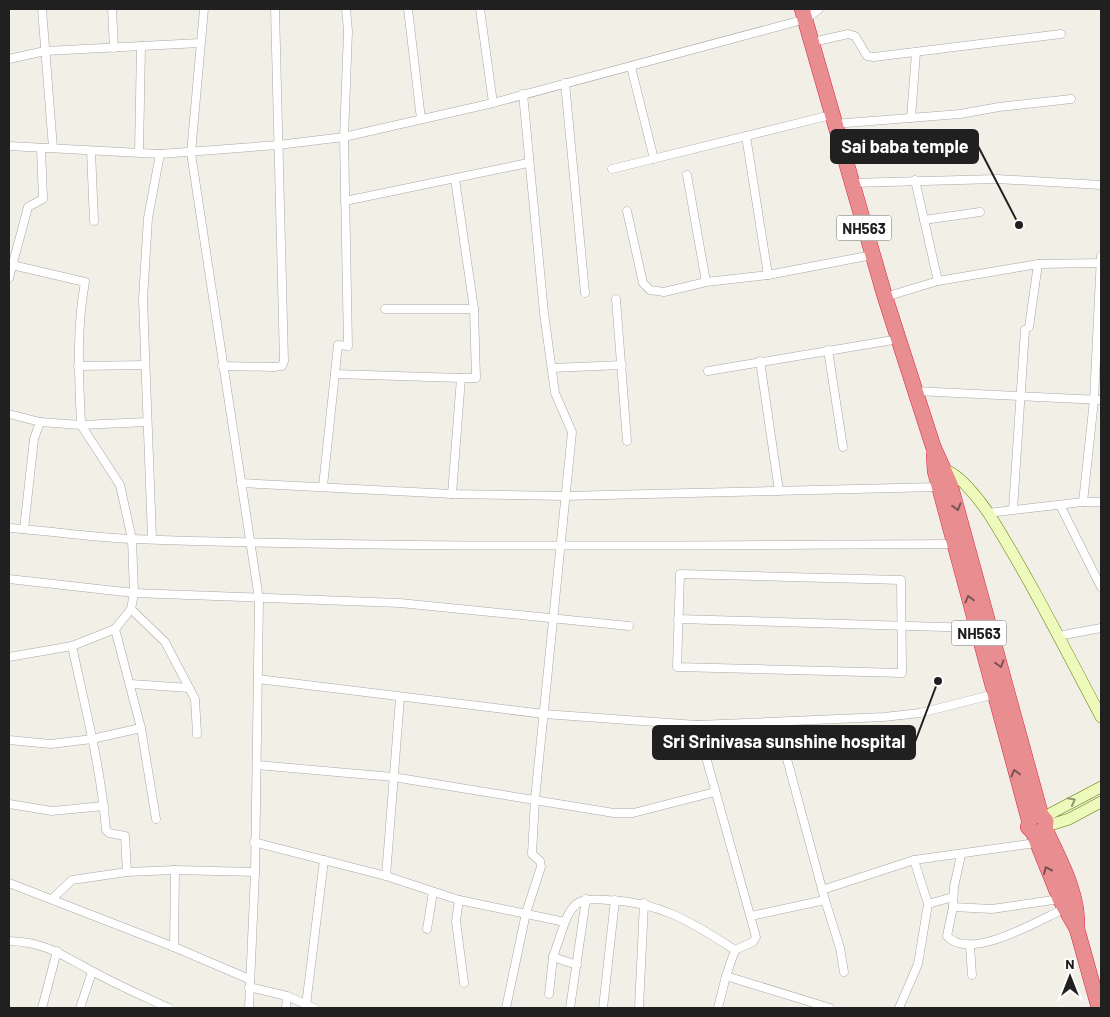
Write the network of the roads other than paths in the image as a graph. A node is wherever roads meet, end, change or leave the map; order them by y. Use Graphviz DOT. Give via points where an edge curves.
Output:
graph roads {
  1 [pos="42,9"];
  2 [pos="112,9"];
  3 [pos="204,9"];
  4 [pos="275,9"];
  5 [pos="346,9"];
  6 [pos="408,9"];
  7 [pos="480,9"];
  8 [pos="819,9"];
  9 [pos="804,14"];
  10 [pos="1061,34"];
  11 [pos="812,42"];
  12 [pos="200,43"];
  13 [pos="141,46"];
  14 [pos="114,48"];
  15 [pos="45,51"];
  16 [pos="916,53"];
  17 [pos="9,59"];
  18 [pos="631,67"];
  19 [pos="565,83"];
  20 [pos="522,94"];
  21 [pos="1071,99"];
  22 [pos="494,103"];
  23 [pos="911,118"];
  24 [pos="421,119"];
  25 [pos="832,119"];
  26 [pos="746,136"];
  27 [pos="344,137"];
  28 [pos="278,145"];
  29 [pos="9,146"];
  30 [pos="41,148"];
  31 [pos="53,148"];
  32 [pos="91,151"];
  33 [pos="139,152"];
  34 [pos="191,152"];
  35 [pos="160,154"];
  36 [pos="654,159"];
  37 [pos="528,163"];
  38 [pos="612,169"];
  39 [pos="688,175"];
  40 [pos="454,178"];
  41 [pos="915,180"];
  42 [pos="851,182"];
  43 [pos="1101,185"];
  44 [pos="345,200"];
  45 [pos="628,212"];
  46 [pos="980,212"];
  47 [pos="924,220"];
  48 [pos="94,221"];
  49 [pos="872,256"];
  50 [pos="1101,256"];
  51 [pos="11,262"];
  52 [pos="1101,263"];
  53 [pos="1038,264"];
  54 [pos="768,274"];
  55 [pos="9,278"];
  56 [pos="938,281"];
  57 [pos="706,282"];
  58 [pos="585,293"];
  59 [pos="885,296"];
  60 [pos="616,299"];
  61 [pos="385,309"];
  62 [pos="474,309"];
  63 [pos="899,340"];
  64 [pos="828,350"];
  65 [pos="760,362"];
  66 [pos="145,365"];
  67 [pos="622,365"];
  68 [pos="78,366"];
  69 [pos="222,366"];
  70 [pos="552,368"];
  71 [pos="708,371"];
  72 [pos="335,374"];
  73 [pos="461,378"];
  74 [pos="915,391"];
  75 [pos="1020,396"];
  76 [pos="1098,400"];
  77 [pos="9,414"];
  78 [pos="40,422"];
  79 [pos="147,422"];
  80 [pos="81,425"];
  81 [pos="627,441"];
  82 [pos="843,447"];
  83 [pos="940,470"];
  84 [pos="241,483"];
  85 [pos="323,486"];
  86 [pos="939,487"];
  87 [pos="779,491"];
  88 [pos="452,494"];
  89 [pos="564,496"];
  90 [pos="1083,502"];
  91 [pos="1101,502"];
  92 [pos="1060,506"];
  93 [pos="1013,509"];
  94 [pos="988,513"];
  95 [pos="9,528"];
  96 [pos="24,529"];
  97 [pos="132,538"];
  98 [pos="152,538"];
  99 [pos="250,542"];
  100 [pos="954,544"];
  101 [pos="561,546"];
  102 [pos="9,579"];
  103 [pos="1101,587"];
  104 [pos="134,593"];
  105 [pos="259,599"];
  106 [pos="131,609"];
  107 [pos="678,619"];
  108 [pos="554,620"];
  109 [pos="902,625"];
  110 [pos="629,626"];
  111 [pos="977,628"];
  112 [pos="1101,628"];
  113 [pos="115,629"];
  114 [pos="1058,636"];
  115 [pos="72,646"];
  116 [pos="9,657"];
  117 [pos="258,679"];
  118 [pos="131,684"];
  119 [pos="189,688"];
  120 [pos="995,694"];
  121 [pos="400,698"];
  122 [pos="544,714"];
  123 [pos="1101,717"];
  124 [pos="777,722"];
  125 [pos="698,725"];
  126 [pos="142,728"];
  127 [pos="197,734"];
  128 [pos="92,739"];
  129 [pos="9,740"];
  130 [pos="257,765"];
  131 [pos="393,777"];
  132 [pos="1101,787"];
  133 [pos="715,792"];
  134 [pos="535,799"];
  135 [pos="1101,802"];
  136 [pos="9,804"];
  137 [pos="104,806"];
  138 [pos="156,819"];
  139 [pos="1039,826"];
  140 [pos="254,842"];
  141 [pos="961,855"];
  142 [pos="324,860"];
  143 [pos="914,860"];
  144 [pos="175,870"];
  145 [pos="126,872"];
  146 [pos="255,872"];
  147 [pos="386,876"];
  148 [pos="9,883"];
  149 [pos="822,890"];
  150 [pos="433,892"];
  151 [pos="953,897"];
  152 [pos="53,898"];
  153 [pos="586,899"];
  154 [pos="459,900"];
  155 [pos="615,900"];
  156 [pos="825,900"];
  157 [pos="644,903"];
  158 [pos="928,904"];
  159 [pos="1062,904"];
  160 [pos="953,907"];
  161 [pos="526,913"];
  162 [pos="751,916"];
  163 [pos="565,922"];
  164 [pos="426,929"];
  165 [pos="1077,929"];
  166 [pos="9,941"];
  167 [pos="174,946"];
  168 [pos="970,946"];
  169 [pos="57,950"];
  170 [pos="735,950"];
  171 [pos="553,957"];
  172 [pos="577,965"];
  173 [pos="92,972"];
  174 [pos="844,972"];
  175 [pos="972,975"];
  176 [pos="726,976"];
  177 [pos="249,983"];
  178 [pos="464,983"];
  179 [pos="549,994"];
  180 [pos="287,996"];
  181 [pos="310,1006"];
  182 [pos="42,1008"];
  183 [pos="80,1008"];
  184 [pos="169,1008"];
  185 [pos="249,1008"];
  186 [pos="286,1008"];
  187 [pos="506,1008"];
  188 [pos="570,1008"];
  189 [pos="603,1008"];
  190 [pos="639,1008"];
  191 [pos="718,1008"];
  192 [pos="830,1008"];
  193 [pos="899,1008"];
  194 [pos="1099,1008"];
  1 -- 15 [label="street"];
  2 -- 14 [label="street"];
  3 -- 12 [label="street"];
  4 -- 28 [label="street"];
  5 -- 27 [label="street"];
  6 -- 24 [label="street"];
  7 -- 22 [label="street"];
  8 -- 9 [label="street"];
  9 -- 11 [label="highway, NH563"];
  9 -- 18 [label="street"];
  10 -- 16 [label="street"];
  11 -- 16 [label="street" via="848,34 856,36 867,56"];
  11 -- 25 [label="highway, NH563"];
  12 -- 13 [label="street"];
  12 -- 34 [label="street"];
  13 -- 14 [label="street"];
  13 -- 33 [label="street"];
  14 -- 15 [label="street"];
  15 -- 17 [label="street"];
  15 -- 31 [label="street"];
  16 -- 23 [label="street"];
  18 -- 19 [label="street"];
  18 -- 36 [label="street"];
  19 -- 20 [label="street"];
  19 -- 58 [label="street"];
  20 -- 22 [label="street"];
  20 -- 37 [label="street"];
  21 -- 23 [label="street"];
  22 -- 24 [label="street"];
  23 -- 25 [label="street"];
  24 -- 27 [label="street"];
  25 -- 26 [label="street"];
  25 -- 42 [label="highway, NH563"];
  26 -- 36 [label="street"];
  26 -- 54 [label="street"];
  27 -- 28 [label="street"];
  27 -- 44 [label="street"];
  28 -- 34 [label="street"];
  28 -- 69 [label="street" via="284,361 282,366 274,367"];
  29 -- 30 [label="street"];
  30 -- 31 [label="street"];
  30 -- 51 [label="street" via="43,200 28,208"];
  31 -- 32 [label="street"];
  32 -- 33 [label="street"];
  32 -- 48 [label="street"];
  33 -- 35 [label="street"];
  34 -- 35 [label="street"];
  34 -- 69 [label="street"];
  35 -- 66 [label="street" via="148,218"];
  36 -- 38 [label="street"];
  37 -- 40 [label="street"];
  37 -- 70 [label="street"];
  39 -- 57 [label="street"];
  40 -- 44 [label="street"];
  40 -- 62 [label="street"];
  41 -- 42 [label="street"];
  41 -- 43 [label="street" via="997,179"];
  41 -- 47 [label="street"];
  42 -- 49 [label="highway, NH563"];
  44 -- 72 [label="street" via="348,346 338,345"];
  45 -- 57 [label="street" via="647,290 664,292"];
  46 -- 47 [label="street"];
  47 -- 56 [label="street"];
  49 -- 54 [label="street"];
  49 -- 59 [label="highway, NH563"];
  50 -- 52 [label="street"];
  51 -- 55 [label="street"];
  51 -- 68 [label="street" via="85,282 78,318"];
  52 -- 53 [label="street"];
  52 -- 76 [label="street"];
  53 -- 56 [label="street"];
  53 -- 75 [label="street"];
  54 -- 57 [label="street"];
  56 -- 59 [label="street"];
  59 -- 63 [label="highway, NH563"];
  60 -- 67 [label="street"];
  61 -- 62 [label="street"];
  62 -- 73 [label="street" via="476,378"];
  63 -- 64 [label="street"];
  63 -- 74 [label="highway, NH563"];
  64 -- 65 [label="street"];
  64 -- 82 [label="street"];
  65 -- 71 [label="street"];
  65 -- 87 [label="street"];
  66 -- 68 [label="street"];
  66 -- 79 [label="street"];
  67 -- 70 [label="street"];
  67 -- 81 [label="street"];
  68 -- 80 [label="street"];
  69 -- 84 [label="street"];
  70 -- 89 [label="street" via="555,393 572,432"];
  72 -- 73 [label="street"];
  72 -- 85 [label="street"];
  73 -- 88 [label="street"];
  74 -- 75 [label="street"];
  74 -- 83 [label="highway, NH563"];
  75 -- 76 [label="street"];
  75 -- 93 [label="street"];
  76 -- 90 [label="street"];
  77 -- 78 [label="street"];
  78 -- 80 [label="street"];
  78 -- 96 [label="street" via="34,439"];
  79 -- 80 [label="street"];
  79 -- 98 [label="street"];
  80 -- 97 [label="street" via="120,485"];
  83 -- 86 [label="highway, NH563"];
  83 -- 94 [label="street" via="956,475"];
  83 -- 139 [label="highway, NH563, one-way"];
  84 -- 85 [label="street"];
  84 -- 99 [label="street"];
  85 -- 88 [label="street"];
  86 -- 87 [label="street"];
  86 -- 100 [label="highway, NH563"];
  87 -- 89 [label="street"];
  88 -- 89 [label="street"];
  89 -- 101 [label="street"];
  90 -- 91 [label="street"];
  90 -- 92 [label="street"];
  92 -- 93 [label="street"];
  92 -- 103 [label="street"];
  93 -- 94 [label="street"];
  94 -- 114 [label="street"];
  95 -- 96 [label="street"];
  96 -- 97 [label="street"];
  97 -- 98 [label="street"];
  97 -- 104 [label="street"];
  98 -- 99 [label="street"];
  99 -- 101 [label="street"];
  99 -- 105 [label="street"];
  100 -- 101 [label="street"];
  111 -- 100 [label="highway, NH563, one-way"];
  101 -- 108 [label="street"];
  102 -- 104 [label="street"];
  104 -- 105 [label="street"];
  104 -- 106 [label="street"];
  105 -- 108 [label="street" via="400,603"];
  105 -- 117 [label="street"];
  106 -- 113 [label="street"];
  106 -- 119 [label="street" via="165,642"];
  107 -- 109 [label="street"];
  107 -- 109 [label="street" via="680,574 901,580"];
  107 -- 109 [label="street" via="676,667 902,673"];
  108 -- 110 [label="street"];
  108 -- 122 [label="street"];
  109 -- 111 [label="street"];
  111 -- 120 [label="highway, NH563"];
  112 -- 114 [label="street"];
  113 -- 115 [label="street"];
  113 -- 118 [label="street"];
  114 -- 123 [label="street"];
  115 -- 116 [label="street"];
  115 -- 128 [label="street"];
  117 -- 121 [label="street"];
  117 -- 130 [label="street"];
  118 -- 119 [label="street"];
  118 -- 126 [label="street"];
  119 -- 127 [label="street" via="195,699"];
  120 -- 124 [label="street" via="920,713"];
  139 -- 120 [label="highway, NH563, one-way"];
  121 -- 122 [label="street"];
  121 -- 131 [label="street"];
  122 -- 125 [label="street"];
  122 -- 134 [label="street"];
  124 -- 125 [label="street"];
  124 -- 149 [label="street"];
  125 -- 133 [label="street"];
  126 -- 128 [label="street"];
  126 -- 138 [label="street"];
  128 -- 129 [label="street" via="52,744"];
  128 -- 137 [label="street"];
  130 -- 131 [label="street"];
  130 -- 140 [label="street"];
  131 -- 134 [label="street"];
  131 -- 147 [label="street"];
  139 -- 132 [label="street, one-way"];
  133 -- 134 [label="street" via="633,813 614,813"];
  133 -- 162 [label="street"];
  134 -- 161 [label="street" via="532,854 541,867"];
  135 -- 139 [label="street" via="1069,818"];
  136 -- 137 [label="street" via="52,811"];
  137 -- 145 [label="street" via="106,830 122,834 127,840"];
  139 -- 141 [label="street"];
  159 -- 139 [label="highway, NH563, one-way"];
  139 -- 165 [label="highway, NH563" via="1066,874 1078,914"];
  140 -- 142 [label="street"];
  140 -- 146 [label="street"];
  141 -- 143 [label="street"];
  141 -- 151 [label="street"];
  142 -- 147 [label="street"];
  142 -- 181 [label="street"];
  143 -- 149 [label="street"];
  143 -- 158 [label="street"];
  144 -- 145 [label="street"];
  144 -- 146 [label="street"];
  144 -- 167 [label="street"];
  145 -- 152 [label="street" via="72,880"];
  146 -- 177 [label="street"];
  147 -- 150 [label="street"];
  148 -- 152 [label="street"];
  149 -- 156 [label="street"];
  150 -- 154 [label="street"];
  150 -- 164 [label="street"];
  151 -- 158 [label="street"];
  151 -- 160 [label="street"];
  152 -- 167 [label="street"];
  153 -- 155 [label="street"];
  153 -- 163 [label="street" via="574,905"];
  153 -- 172 [label="street"];
  154 -- 161 [label="street"];
  154 -- 178 [label="street" via="456,921"];
  155 -- 157 [label="street"];
  155 -- 189 [label="street"];
  156 -- 162 [label="street"];
  156 -- 174 [label="street"];
  157 -- 170 [label="street" via="691,922"];
  157 -- 190 [label="street"];
  158 -- 193 [label="street" via="918,964"];
  159 -- 160 [label="street" via="992,909"];
  159 -- 165 [label="highway, NH563"];
  159 -- 168 [label="street" via="994,940"];
  160 -- 168 [label="street" via="947,936"];
  161 -- 163 [label="street"];
  161 -- 187 [label="street"];
  162 -- 170 [label="street" via="755,940"];
  163 -- 171 [label="street"];
  165 -- 194 [label="highway, NH563"];
  166 -- 169 [label="street"];
  167 -- 177 [label="street"];
  168 -- 175 [label="street"];
  169 -- 173 [label="street"];
  169 -- 182 [label="street"];
  170 -- 176 [label="street"];
  171 -- 172 [label="street"];
  171 -- 179 [label="street"];
  172 -- 188 [label="street"];
  173 -- 183 [label="street"];
  173 -- 184 [label="street"];
  176 -- 191 [label="street"];
  176 -- 192 [label="street"];
  177 -- 180 [label="street"];
  177 -- 185 [label="street"];
  180 -- 181 [label="street"];
  180 -- 186 [label="street"];
}
